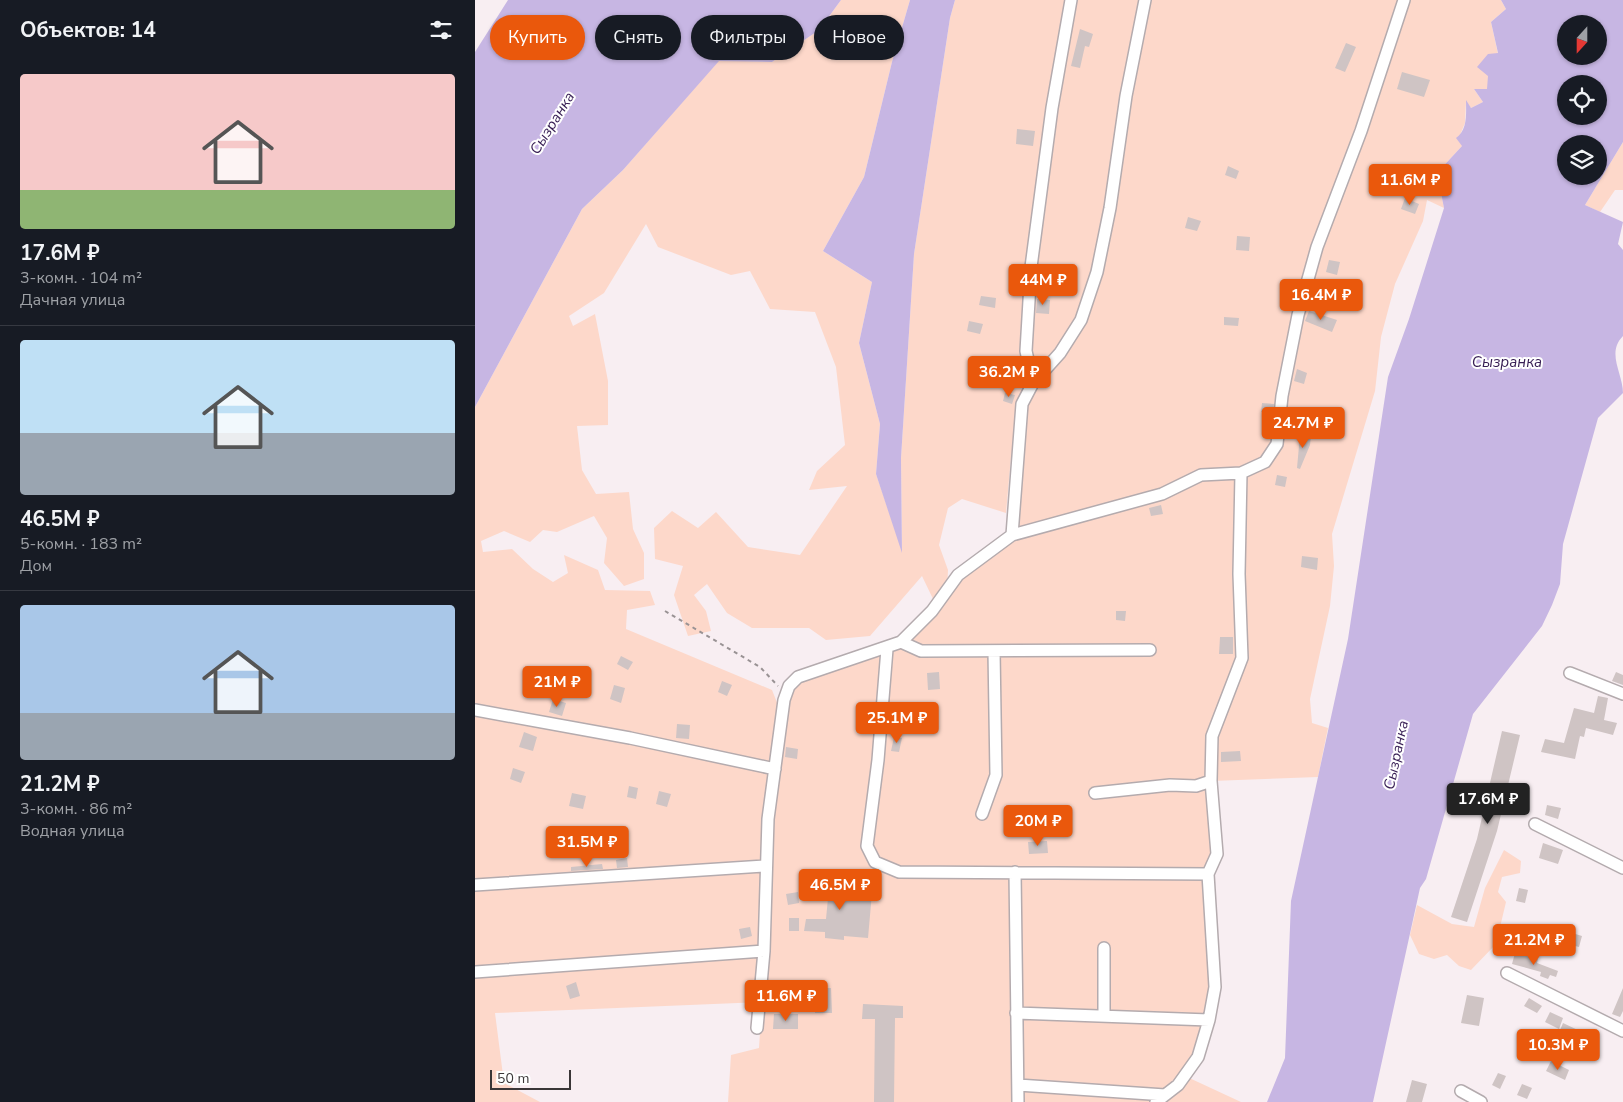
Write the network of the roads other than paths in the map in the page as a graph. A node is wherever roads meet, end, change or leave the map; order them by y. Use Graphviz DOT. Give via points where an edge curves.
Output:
graph roads {
  1 [pos="1071,0"];
  2 [pos="1145,0"];
  3 [pos="1404,0"];
  4 [pos="1033,383"];
  5 [pos="1241,473"];
  6 [pos="1012,535"];
  7 [pos="901,642"];
  8 [pos="887,648"];
  9 [pos="1150,650"];
  10 [pos="994,651"];
  11 [pos="1570,674"];
  12 [pos="1623,694"];
  13 [pos="475,710"];
  14 [pos="775,769"];
  15 [pos="1211,781"];
  16 [pos="1095,792"];
  17 [pos="982,814"];
  18 [pos="1535,824"];
  19 [pos="765,866"];
  20 [pos="1623,868"];
  21 [pos="1015,872"];
  22 [pos="1208,874"];
  23 [pos="475,885"];
  24 [pos="1104,948"];
  25 [pos="764,951"];
  26 [pos="475,972"];
  27 [pos="1507,972"];
  28 [pos="1016,1013"];
  29 [pos="1104,1016"];
  30 [pos="1209,1020"];
  31 [pos="757,1028"];
  32 [pos="1623,1030"];
  33 [pos="1017,1085"];
  34 [pos="1461,1091"];
  35 [pos="1160,1099"];
  36 [pos="1018,1102"];
  37 [pos="1481,1102"];
  1 -- 4 [label="street" via="1052,108 1031,267 1026,351"];
  2 -- 4 [label="street" via="1097,272 1081,320 1060,353"];
  3 -- 5 [label="street" via="1361,131 1317,247 1287,369 1277,444 1265,462"];
  4 -- 6 [label="street" via="1022,404"];
  5 -- 6 [label="street" via="1201,475 1162,494"];
  5 -- 15 [label="street" via="1239,574 1242,658 1212,736"];
  6 -- 7 [label="street" via="958,575 932,611"];
  7 -- 8 [label="street"];
  7 -- 10 [label="street" via="921,651"];
  8 -- 14 [label="street" via="798,677 789,686"];
  8 -- 21 [label="street" via="867,846 875,862 899,872"];
  9 -- 10 [label="street"];
  10 -- 17 [label="street" via="996,775"];
  11 -- 12 [label="street"];
  13 -- 14 [label="street"];
  14 -- 19 [label="street"];
  15 -- 16 [label="street" via="1196,786 1170,785"];
  15 -- 22 [label="street" via="1217,854"];
  18 -- 20 [label="street"];
  19 -- 23 [label="street"];
  19 -- 25 [label="street"];
  21 -- 22 [label="street"];
  21 -- 28 [label="street"];
  22 -- 30 [label="street" via="1215,987"];
  24 -- 29 [label="street"];
  25 -- 26 [label="street"];
  25 -- 31 [label="street"];
  27 -- 32 [label="street"];
  28 -- 29 [label="street"];
  28 -- 33 [label="street"];
  29 -- 30 [label="street"];
  30 -- 35 [label="street" via="1198,1057 1178,1086"];
  33 -- 35 [label="street"];
  33 -- 36 [label="street"];
  34 -- 37 [label="street"];
}
